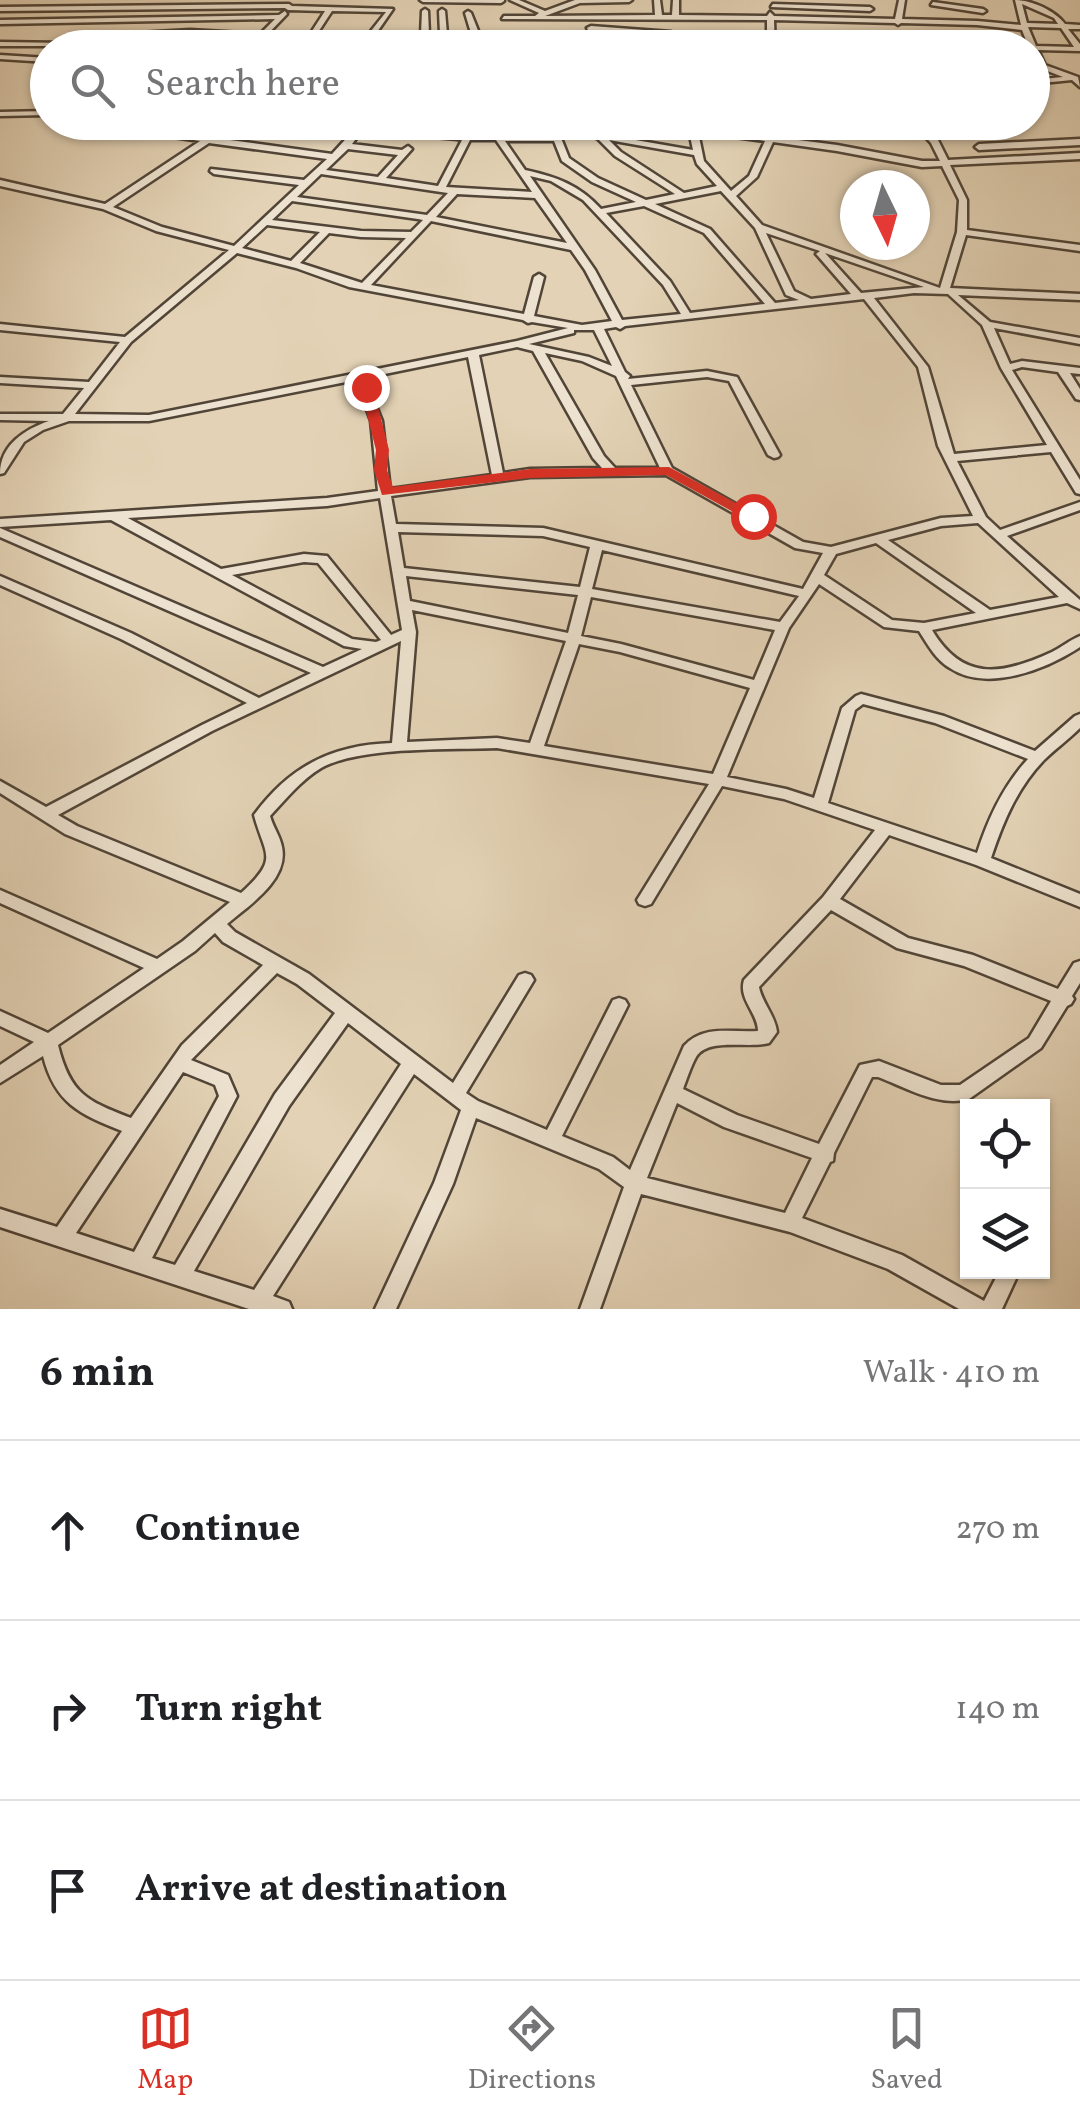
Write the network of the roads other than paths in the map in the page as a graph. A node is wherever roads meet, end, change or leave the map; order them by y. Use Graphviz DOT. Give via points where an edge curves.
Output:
graph roads {
  1 [pos="0,0"];
  2 [pos="16,0"];
  3 [pos="53,0"];
  4 [pos="423,0"];
  5 [pos="501,0"];
  6 [pos="516,0"];
  7 [pos="548,0"];
  8 [pos="629,0"];
  9 [pos="656,0"];
  10 [pos="676,0"];
  11 [pos="902,0"];
  12 [pos="919,0"];
  13 [pos="980,0"];
  14 [pos="1019,0"];
  15 [pos="580,1"];
  16 [pos="827,2"];
  17 [pos="219,3"];
  18 [pos="772,3"];
  19 [pos="938,3"];
  20 [pos="871,4"];
  21 [pos="290,5"];
  22 [pos="161,7"];
  23 [pos="554,8"];
  24 [pos="0,9"];
  25 [pos="69,9"];
  26 [pos="330,9"];
  27 [pos="983,10"];
  28 [pos="425,11"];
  29 [pos="442,11"];
  30 [pos="468,13"];
  31 [pos="544,13"];
  32 [pos="282,17"];
  33 [pos="713,17"];
  34 [pos="533,18"];
  35 [pos="675,18"];
  36 [pos="572,19"];
  37 [pos="659,19"];
  38 [pos="768,19"];
  39 [pos="936,20"];
  40 [pos="141,21"];
  41 [pos="156,21"];
  42 [pos="504,21"];
  43 [pos="0,22"];
  44 [pos="62,22"];
  45 [pos="828,22"];
  46 [pos="874,22"];
  47 [pos="897,22"];
  48 [pos="909,22"];
  49 [pos="964,22"];
  50 [pos="984,23"];
  51 [pos="1026,26"];
  52 [pos="1063,26"];
  53 [pos="1080,27"];
  54 [pos="714,28"];
  55 [pos="600,29"];
  56 [pos="55,30"];
  57 [pos="139,30"];
  58 [pos="269,30"];
  59 [pos="318,30"];
  60 [pos="376,30"];
  61 [pos="425,30"];
  62 [pos="444,30"];
  63 [pos="471,30"];
  64 [pos="499,30"];
  65 [pos="618,30"];
  66 [pos="769,30"];
  67 [pos="823,30"];
  68 [pos="874,30"];
  69 [pos="914,30"];
  70 [pos="969,30"];
  71 [pos="1027,30"];
  72 [pos="0,31"];
  73 [pos="30,31"];
  74 [pos="0,44"];
  75 [pos="30,46"];
  76 [pos="1050,48"];
  77 [pos="1080,49"];
  78 [pos="0,57"];
  79 [pos="30,59"];
  80 [pos="1050,69"];
  81 [pos="1078,81"];
  82 [pos="1050,82"];
  83 [pos="30,113"];
  84 [pos="0,114"];
  85 [pos="202,140"];
  86 [pos="230,140"];
  87 [pos="351,140"];
  88 [pos="411,140"];
  89 [pos="461,140"];
  90 [pos="500,140"];
  91 [pos="561,140"];
  92 [pos="605,140"];
  93 [pos="640,140"];
  94 [pos="698,140"];
  95 [pos="769,140"];
  96 [pos="932,140"];
  97 [pos="209,141"];
  98 [pos="1080,142"];
  99 [pos="231,144"];
  100 [pos="1059,144"];
  101 [pos="346,146"];
  102 [pos="979,147"];
  103 [pos="406,153"];
  104 [pos="698,153"];
  105 [pos="1079,156"];
  106 [pos="333,157"];
  107 [pos="944,164"];
  108 [pos="214,171"];
  109 [pos="318,171"];
  110 [pos="521,172"];
  111 [pos="380,180"];
  112 [pos="306,182"];
  113 [pos="0,183"];
  114 [pos="722,188"];
  115 [pos="441,189"];
  116 [pos="455,191"];
  117 [pos="680,194"];
  118 [pos="535,195"];
  119 [pos="730,197"];
  120 [pos="288,198"];
  121 [pos="642,202"];
  122 [pos="106,207"];
  123 [pos="599,212"];
  124 [pos="428,218"];
  125 [pos="264,222"];
  126 [pos="759,227"];
  127 [pos="328,229"];
  128 [pos="962,232"];
  129 [pos="414,234"];
  130 [pos="572,247"];
  131 [pos="1080,248"];
  132 [pos="236,250"];
  133 [pos="818,250"];
  134 [pos="840,257"];
  135 [pos="842,260"];
  136 [pos="852,260"];
  137 [pos="294,264"];
  138 [pos="835,268"];
  139 [pos="540,276"];
  140 [pos="364,288"];
  141 [pos="947,292"];
  142 [pos="861,294"];
  143 [pos="1080,297"];
  144 [pos="798,298"];
  145 [pos="770,305"];
  146 [pos="688,317"];
  147 [pos="528,320"];
  148 [pos="987,324"];
  149 [pos="620,326"];
  150 [pos="0,327"];
  151 [pos="582,328"];
  152 [pos="599,328"];
  153 [pos="127,340"];
  154 [pos="1080,341"];
  155 [pos="517,344"];
  156 [pos="537,348"];
  157 [pos="473,353"];
  158 [pos="1003,362"];
  159 [pos="1061,368"];
  160 [pos="1080,371"];
  161 [pos="358,374"];
  162 [pos="626,379"];
  163 [pos="0,380"];
  164 [pos="90,385"];
  165 [pos="1080,397"];
  166 [pos="0,417"];
  167 [pos="65,419"];
  168 [pos="1054,448"];
  169 [pos="774,455"];
  170 [pos="950,458"];
  171 [pos="0,470"];
  172 [pos="610,470"];
  173 [pos="669,471"];
  174 [pos="498,477"];
  175 [pos="1080,490"];
  176 [pos="387,492"];
  177 [pos="1080,506"];
  178 [pos="111,514"];
  179 [pos="982,520"];
  180 [pos="0,523"];
  181 [pos="390,528"];
  182 [pos="0,532"];
  183 [pos="998,535"];
  184 [pos="878,539"];
  185 [pos="598,543"];
  186 [pos="830,551"];
  187 [pos="398,571"];
  188 [pos="218,573"];
  189 [pos="816,576"];
  190 [pos="0,580"];
  191 [pos="585,592"];
  192 [pos="807,594"];
  193 [pos="1074,602"];
  194 [pos="988,616"];
  195 [pos="406,618"];
  196 [pos="783,627"];
  197 [pos="924,627"];
  198 [pos="574,638"];
  199 [pos="1080,640"];
  200 [pos="382,643"];
  201 [pos="350,650"];
  202 [pos="322,672"];
  203 [pos="757,685"];
  204 [pos="258,704"];
  205 [pos="1080,718"];
  206 [pos="398,746"];
  207 [pos="536,748"];
  208 [pos="1038,757"];
  209 [pos="718,781"];
  210 [pos="1,788"];
  211 [pos="820,804"];
  212 [pos="47,814"];
  213 [pos="885,830"];
  214 [pos="982,861"];
  215 [pos="0,896"];
  216 [pos="242,900"];
  217 [pos="645,900"];
  218 [pos="828,901"];
  219 [pos="1080,901"];
  220 [pos="216,923"];
  221 [pos="274,965"];
  222 [pos="158,967"];
  223 [pos="1080,968"];
  224 [pos="525,980"];
  225 [pos="1065,999"];
  226 [pos="619,1005"];
  227 [pos="345,1014"];
  228 [pos="0,1018"];
  229 [pos="48,1041"];
  230 [pos="179,1063"];
  231 [pos="411,1064"];
  232 [pos="0,1075"];
  233 [pos="672,1092"];
  234 [pos="463,1101"];
  235 [pos="134,1128"];
  236 [pos="552,1140"];
  237 [pos="826,1155"];
  238 [pos="635,1184"];
  239 [pos="0,1218"];
  240 [pos="790,1224"];
  241 [pos="61,1238"];
  242 [pos="138,1264"];
  243 [pos="178,1278"];
  244 [pos="1005,1279"];
  245 [pos="257,1302"];
  246 [pos="282,1309"];
  247 [pos="384,1309"];
  248 [pos="590,1309"];
  249 [pos="978,1309"];
  250 [pos="992,1309"];
  1 -- 2 [label="street"];
  3 -- 25 [label="street"];
  4 -- 5 [label="street"];
  5 -- 42 [label="street"];
  6 -- 31 [label="street"];
  7 -- 23 [label="street"];
  8 -- 15 [label="street"];
  9 -- 37 [label="street"];
  10 -- 35 [label="street"];
  11 -- 47 [label="street"];
  12 -- 19 [label="street"];
  13 -- 27 [label="street"];
  14 -- 51 [label="street"];
  14 -- 52 [label="street"];
  15 -- 23 [label="street"];
  15 -- 36 [label="street"];
  16 -- 18 [label="street"];
  16 -- 20 [label="street"];
  16 -- 45 [label="street"];
  17 -- 21 [label="street"];
  17 -- 22 [label="street"];
  18 -- 38 [label="street"];
  19 -- 27 [label="street"];
  19 -- 39 [label="street"];
  20 -- 46 [label="street"];
  21 -- 26 [label="street"];
  21 -- 32 [label="street"];
  22 -- 25 [label="street"];
  22 -- 41 [label="street"];
  23 -- 31 [label="street"];
  24 -- 25 [label="street"];
  26 -- 59 [label="street"];
  26 -- 60 [label="street" via="392,10"];
  27 -- 50 [label="street"];
  28 -- 61 [label="street"];
  29 -- 62 [label="street"];
  30 -- 63 [label="street"];
  31 -- 34 [label="street"];
  32 -- 41 [label="street"];
  32 -- 58 [label="street"];
  33 -- 35 [label="street"];
  33 -- 38 [label="street"];
  33 -- 54 [label="street"];
  34 -- 36 [label="street"];
  34 -- 42 [label="street"];
  35 -- 37 [label="street"];
  36 -- 37 [label="street"];
  38 -- 45 [label="street"];
  38 -- 66 [label="street"];
  39 -- 47 [label="street"];
  39 -- 48 [label="street"];
  39 -- 49 [label="street"];
  40 -- 41 [label="street"];
  40 -- 44 [label="street"];
  40 -- 57 [label="street"];
  42 -- 55 [label="street"];
  42 -- 64 [label="street"];
  43 -- 44 [label="street"];
  44 -- 56 [label="street"];
  45 -- 46 [label="street"];
  45 -- 67 [label="street"];
  46 -- 47 [label="street"];
  46 -- 68 [label="street"];
  47 -- 48 [label="street"];
  48 -- 69 [label="street"];
  49 -- 50 [label="street"];
  49 -- 70 [label="street"];
  50 -- 51 [label="street"];
  51 -- 52 [label="street"];
  51 -- 71 [label="street"];
  52 -- 53 [label="street"];
  52 -- 77 [label="street"];
  55 -- 65 [label="street"];
  72 -- 73 [label="street"];
  74 -- 75 [label="street"];
  76 -- 77 [label="street"];
  78 -- 79 [label="street"];
  80 -- 81 [label="street"];
  81 -- 82 [label="street"];
  83 -- 84 [label="street"];
  85 -- 97 [label="street"];
  86 -- 99 [label="street"];
  87 -- 101 [label="street"];
  88 -- 103 [label="street"];
  89 -- 115 [label="street"];
  90 -- 110 [label="street"];
  91 -- 121 [label="street" via="566,159 577,168"];
  92 -- 117 [label="street"];
  93 -- 104 [label="street"];
  94 -- 104 [label="street"];
  95 -- 107 [label="street"];
  95 -- 119 [label="street" via="754,177"];
  96 -- 107 [label="street"];
  97 -- 99 [label="street"];
  97 -- 122 [label="street"];
  98 -- 100 [label="street"];
  99 -- 106 [label="street"];
  100 -- 102 [label="street"];
  100 -- 105 [label="street"];
  101 -- 103 [label="street"];
  101 -- 106 [label="street"];
  103 -- 111 [label="street"];
  104 -- 114 [label="street"];
  105 -- 107 [label="street"];
  106 -- 109 [label="street"];
  107 -- 128 [label="street" via="963,200"];
  108 -- 112 [label="street"];
  109 -- 111 [label="street"];
  109 -- 112 [label="street"];
  110 -- 118 [label="street"];
  110 -- 123 [label="street" via="570,187"];
  111 -- 115 [label="street"];
  112 -- 120 [label="street"];
  113 -- 122 [label="street"];
  114 -- 117 [label="street"];
  114 -- 119 [label="street"];
  115 -- 116 [label="street"];
  116 -- 118 [label="street"];
  116 -- 124 [label="street"];
  117 -- 121 [label="street"];
  118 -- 130 [label="street"];
  119 -- 126 [label="street"];
  120 -- 124 [label="street"];
  120 -- 125 [label="street"];
  121 -- 123 [label="street"];
  121 -- 145 [label="street" via="707,231"];
  122 -- 132 [label="street"];
  123 -- 146 [label="street" via="667,283"];
  124 -- 129 [label="street"];
  124 -- 130 [label="street"];
  125 -- 127 [label="street"];
  125 -- 132 [label="street"];
  126 -- 133 [label="street"];
  126 -- 144 [label="street"];
  127 -- 129 [label="street"];
  127 -- 137 [label="street"];
  128 -- 131 [label="street"];
  128 -- 141 [label="street"];
  129 -- 140 [label="street"];
  130 -- 149 [label="street"];
  132 -- 137 [label="street"];
  132 -- 153 [label="street"];
  133 -- 134 [label="street"];
  133 -- 138 [label="street"];
  135 -- 138 [label="street"];
  136 -- 141 [label="street"];
  137 -- 140 [label="street"];
  138 -- 142 [label="street"];
  139 -- 147 [label="street"];
  140 -- 147 [label="street"];
  141 -- 142 [label="street"];
  141 -- 143 [label="street"];
  141 -- 148 [label="street"];
  142 -- 144 [label="street"];
  142 -- 170 [label="street" via="923,367"];
  144 -- 145 [label="street"];
  145 -- 146 [label="street"];
  146 -- 149 [label="street"];
  147 -- 151 [label="street"];
  148 -- 154 [label="street"];
  148 -- 158 [label="street"];
  149 -- 152 [label="street"];
  150 -- 153 [label="street"];
  151 -- 152 [label="street"];
  151 -- 155 [label="street"];
  152 -- 162 [label="street"];
  153 -- 164 [label="street"];
  155 -- 156 [label="street"];
  155 -- 157 [label="street"];
  156 -- 162 [label="street" via="585,359"];
  156 -- 172 [label="street"];
  157 -- 161 [label="street"];
  157 -- 174 [label="street"];
  158 -- 159 [label="street"];
  158 -- 168 [label="street"];
  159 -- 160 [label="street"];
  159 -- 165 [label="street"];
  161 -- 167 [label="street" via="164,415"];
  161 -- 176 [label="street" via="382,450"];
  162 -- 169 [label="street" via="733,379"];
  162 -- 173 [label="street"];
  163 -- 164 [label="street"];
  164 -- 167 [label="street"];
  166 -- 167 [label="street"];
  167 -- 171 [label="street" via="20,440"];
  168 -- 170 [label="street"];
  168 -- 175 [label="street"];
  170 -- 179 [label="street"];
  172 -- 173 [label="street"];
  172 -- 174 [label="street"];
  173 -- 186 [label="street" via="799,546"];
  174 -- 176 [label="street"];
  176 -- 178 [label="street" via="326,502"];
  176 -- 181 [label="street"];
  177 -- 183 [label="street"];
  178 -- 180 [label="street"];
  178 -- 188 [label="street"];
  179 -- 183 [label="street"];
  179 -- 184 [label="street" via="941,522"];
  181 -- 185 [label="street" via="495,528"];
  181 -- 187 [label="street"];
  182 -- 202 [label="street"];
  183 -- 193 [label="street"];
  184 -- 186 [label="street"];
  184 -- 194 [label="street"];
  185 -- 191 [label="street"];
  185 -- 192 [label="street"];
  186 -- 189 [label="street"];
  187 -- 191 [label="street"];
  187 -- 195 [label="street"];
  188 -- 200 [label="street" via="322,559"];
  188 -- 201 [label="street"];
  189 -- 192 [label="street"];
  189 -- 197 [label="street" via="889,624"];
  190 -- 204 [label="street"];
  191 -- 196 [label="street"];
  191 -- 198 [label="street"];
  192 -- 196 [label="street"];
  193 -- 194 [label="street"];
  194 -- 197 [label="street"];
  195 -- 198 [label="street" via="438,612"];
  195 -- 200 [label="street"];
  195 -- 206 [label="street"];
  196 -- 203 [label="street"];
  197 -- 199 [label="street" via="942,656 966,672 994,676 1056,656"];
  198 -- 203 [label="street"];
  198 -- 207 [label="street"];
  200 -- 201 [label="street"];
  201 -- 202 [label="street"];
  202 -- 204 [label="street"];
  203 -- 209 [label="street"];
  204 -- 212 [label="street"];
  205 -- 208 [label="street"];
  206 -- 207 [label="street"];
  206 -- 216 [label="street" via="338,756 293,782 262,816 276,846 275,862"];
  207 -- 209 [label="street"];
  208 -- 211 [label="street" via="861,698 849,708"];
  208 -- 214 [label="street" via="1000,810"];
  209 -- 211 [label="street"];
  209 -- 217 [label="street"];
  210 -- 212 [label="street"];
  211 -- 213 [label="street"];
  212 -- 216 [label="street"];
  213 -- 214 [label="street"];
  213 -- 218 [label="street"];
  214 -- 219 [label="street"];
  215 -- 222 [label="street"];
  216 -- 220 [label="street"];
  218 -- 225 [label="street" via="903,942"];
  218 -- 233 [label="street" via="750,985 768,1032 757,1040 696,1041"];
  220 -- 221 [label="street"];
  220 -- 222 [label="street"];
  221 -- 227 [label="street"];
  221 -- 230 [label="street"];
  222 -- 229 [label="street"];
  223 -- 225 [label="street"];
  224 -- 234 [label="street"];
  225 -- 237 [label="street" via="1035,1043 963,1093 940,1093 879,1068 866,1070"];
  226 -- 236 [label="street"];
  227 -- 231 [label="street"];
  227 -- 243 [label="street" via="282,1100"];
  228 -- 229 [label="street"];
  229 -- 232 [label="street"];
  229 -- 235 [label="street" via="68,1096"];
  230 -- 235 [label="street"];
  230 -- 242 [label="street" via="222,1080 228,1096"];
  231 -- 234 [label="street"];
  231 -- 245 [label="street"];
  233 -- 237 [label="street"];
  233 -- 238 [label="street"];
  234 -- 236 [label="street"];
  234 -- 247 [label="street" via="443,1184"];
  235 -- 241 [label="street"];
  236 -- 238 [label="street"];
  237 -- 240 [label="street"];
  238 -- 240 [label="street"];
  238 -- 248 [label="street"];
  239 -- 241 [label="street"];
  240 -- 249 [label="street" via="895,1262"];
  241 -- 242 [label="street"];
  242 -- 243 [label="street"];
  243 -- 245 [label="street"];
  244 -- 250 [label="street"];
  245 -- 246 [label="street"];
}
